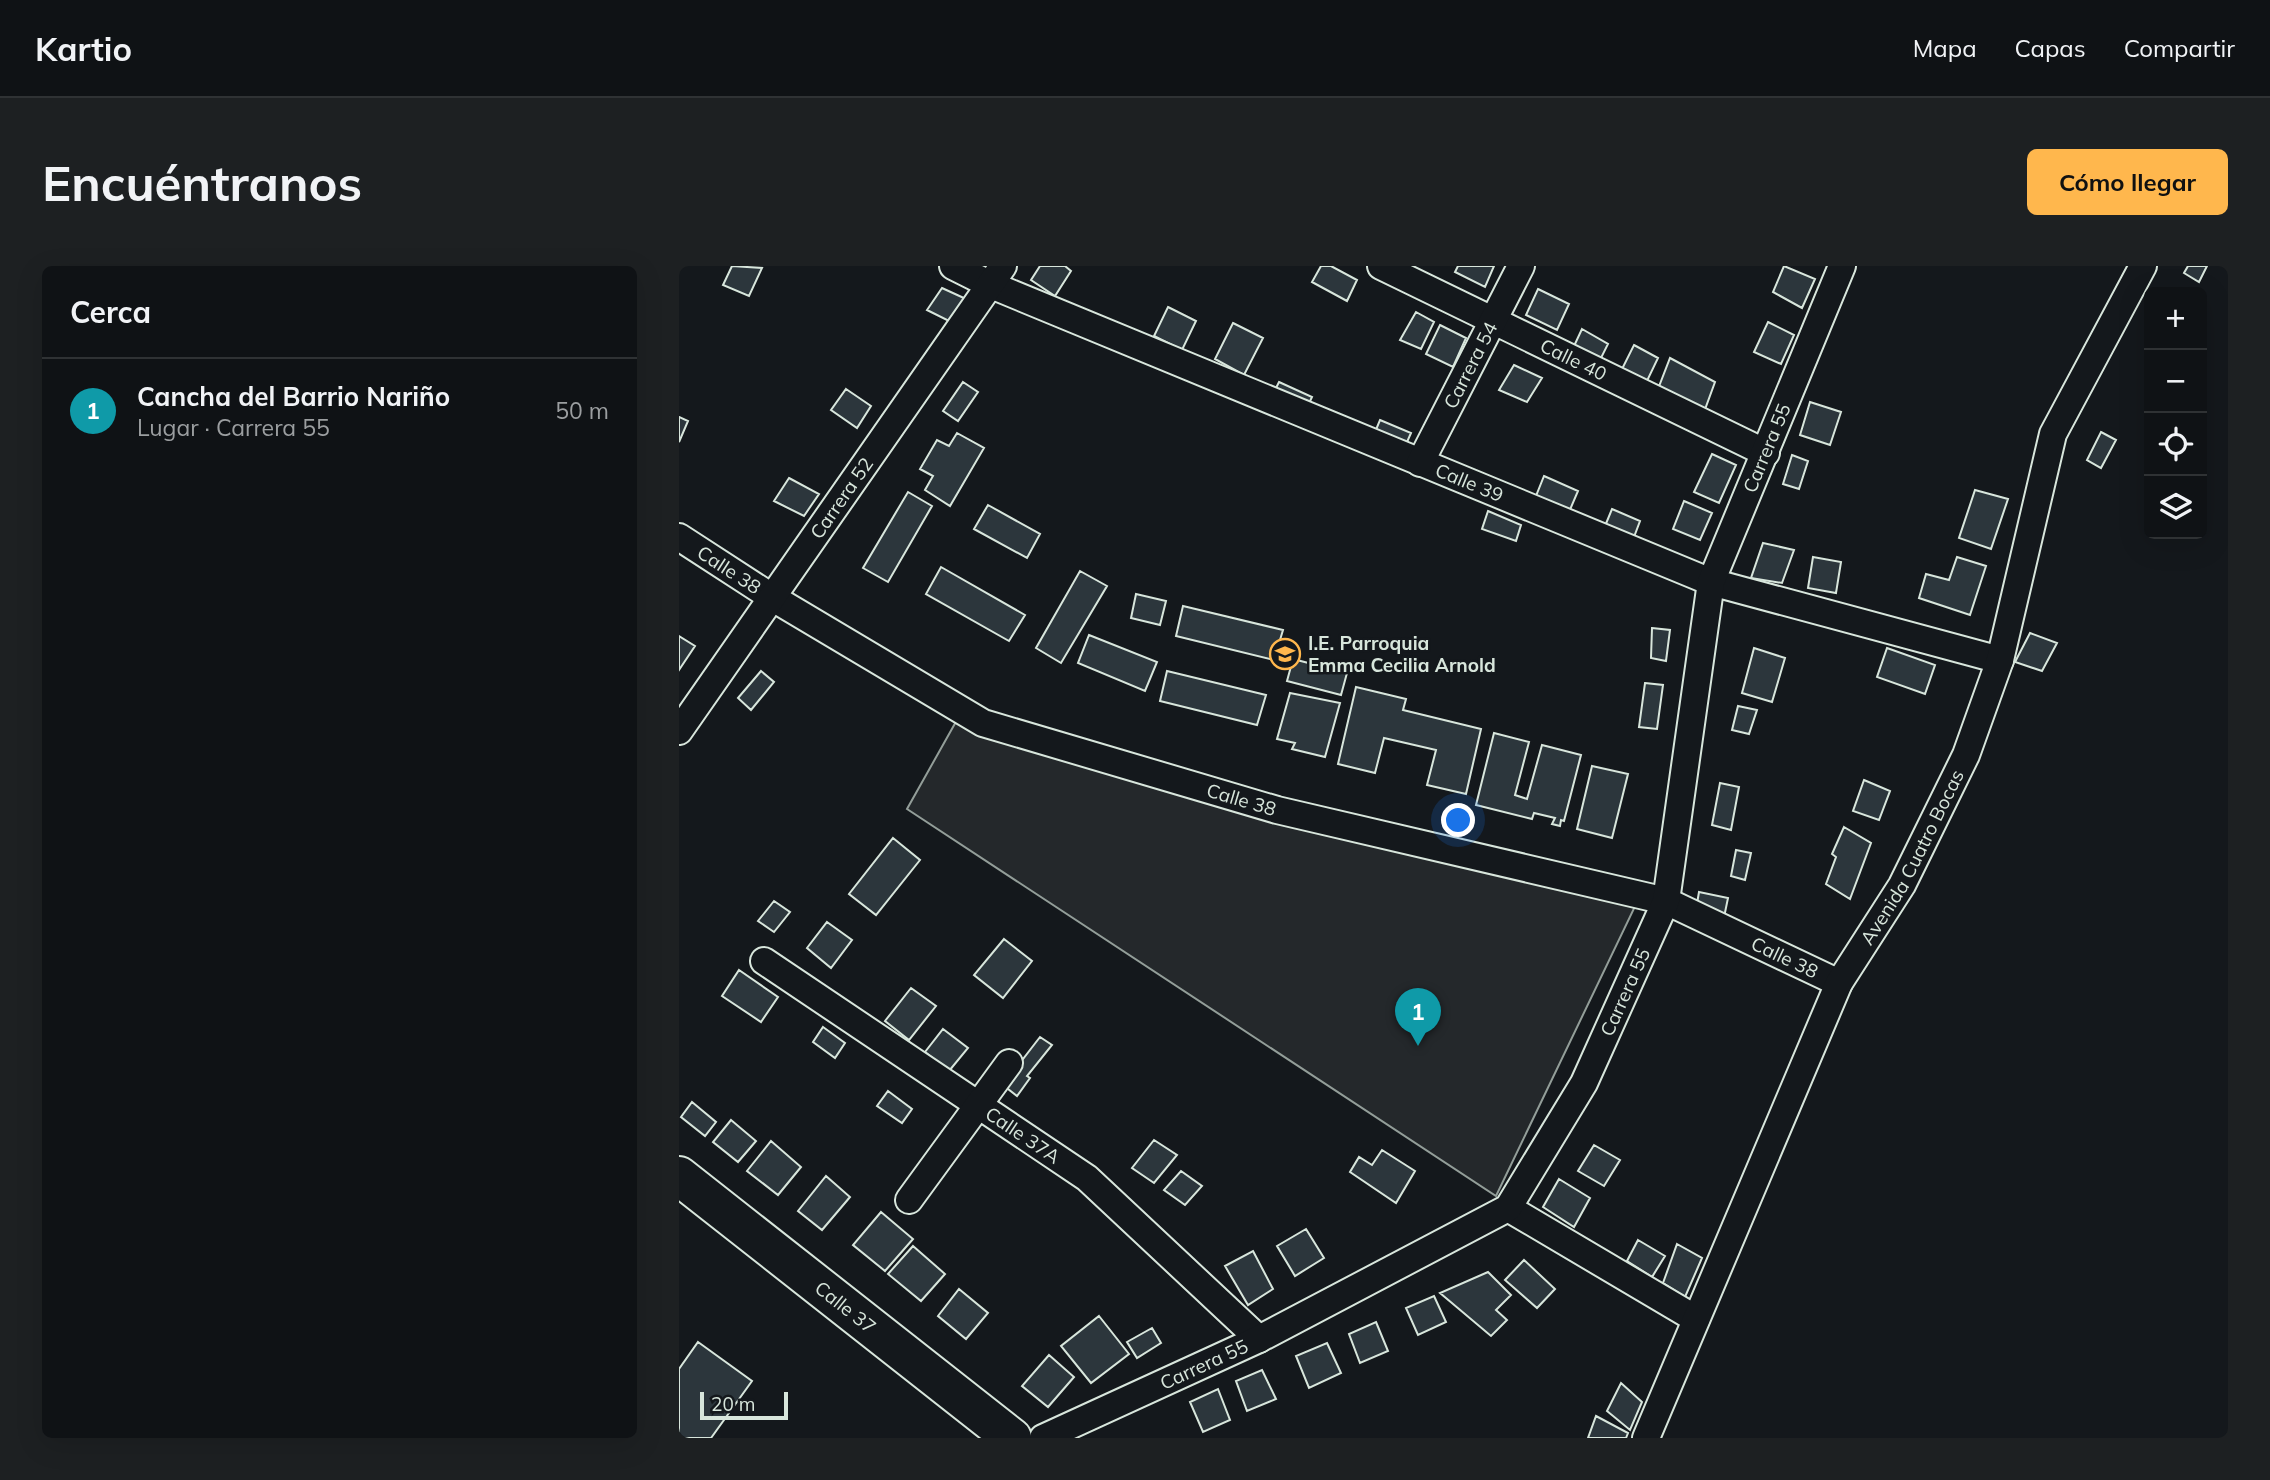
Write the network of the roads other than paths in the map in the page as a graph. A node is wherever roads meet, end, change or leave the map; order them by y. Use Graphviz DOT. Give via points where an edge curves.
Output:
graph roads {
  1 [pos="953,266"];
  2 [pos="1381,266"];
  3 [pos="1521,266"];
  4 [pos="1842,266"];
  5 [pos="2143,266"];
  6 [pos="997,276"];
  7 [pos="1493,322"];
  8 [pos="1766,453"];
  9 [pos="1420,463"];
  10 [pos="679,537"];
  11 [pos="1711,582"];
  12 [pos="772,598"];
  13 [pos="2000,660"];
  14 [pos="679,731"];
  15 [pos="1666,901"];
  16 [pos="764,961"];
  17 [pos="1839,983"];
  18 [pos="1009,1063"];
  19 [pos="978,1105"];
  20 [pos="679,1175"];
  21 [pos="909,1200"];
  22 [pos="1508,1208"];
  23 [pos="1696,1318"];
  24 [pos="1259,1339"];
  25 [pos="1012,1438"];
  26 [pos="1043,1438"];
  27 [pos="1646,1438"];
  1 -- 6 [label="street, Calle 39"];
  2 -- 7 [label="street, Calle 40"];
  3 -- 7 [label="street, Carrera 54"];
  4 -- 8 [label="street, Carrera 55"];
  5 -- 13 [label="street, Avenida Cuatro Bocas" via="2053,434"];
  6 -- 9 [label="street, Calle 39"];
  6 -- 12 [label="street, Carrera 52"];
  7 -- 8 [label="street, Calle 40"];
  7 -- 9 [label="street, Carrera 54"];
  8 -- 11 [label="street, Carrera 55"];
  9 -- 11 [label="street, Calle 39"];
  10 -- 12 [label="street, Calle 38"];
  11 -- 13 [label="street, Calle 39"];
  11 -- 15 [label="street, Carrera 55"];
  12 -- 14 [label="street, Carrera 52"];
  12 -- 15 [label="street, Calle 38" via="983,723 1277,810"];
  13 -- 17 [label="street, Avenida Cuatro Bocas" via="1966,755 1902,885"];
  15 -- 17 [label="street, Calle 38"];
  15 -- 22 [label="street, Carrera 55" via="1584,1083"];
  16 -- 19 [label="street, Calle 37A"];
  17 -- 23 [label="street, Avenida Cuatro Bocas"];
  18 -- 19 [label="street"];
  19 -- 21 [label="street"];
  19 -- 24 [label="street, Calle 37A" via="1087,1178"];
  20 -- 25 [label="main road, Calle 37"];
  22 -- 23 [label="street"];
  22 -- 24 [label="street, Carrera 55"];
  23 -- 27 [label="street, Avenida Cuatro Bocas"];
  24 -- 26 [label="street, Carrera 55"];
}
